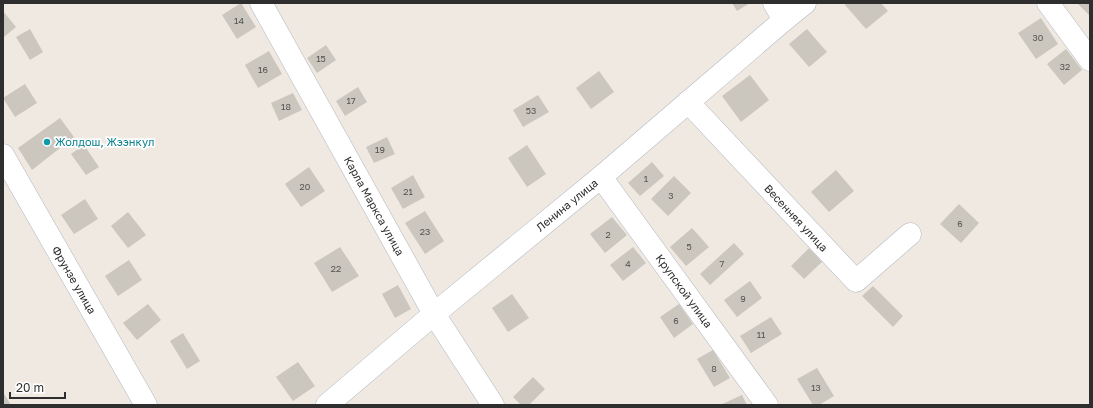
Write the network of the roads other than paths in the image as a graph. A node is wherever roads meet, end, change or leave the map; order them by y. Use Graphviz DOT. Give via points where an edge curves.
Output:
graph roads {
  1 [pos="261,3"];
  2 [pos="805,3"];
  3 [pos="1048,3"];
  4 [pos="779,12"];
  5 [pos="1090,60"];
  6 [pos="688,102"];
  7 [pos="3,155"];
  8 [pos="601,177"];
  9 [pos="910,234"];
  10 [pos="434,314"];
  11 [pos="146,405"];
  12 [pos="327,405"];
  13 [pos="493,405"];
  14 [pos="767,405"];
  1 -- 10 [label="street, Карла Маркса улица"];
  2 -- 4 [label="street, Ленина улица"];
  3 -- 5 [label="street"];
  4 -- 6 [label="street, Ленина улица"];
  6 -- 8 [label="street, Ленина улица"];
  6 -- 9 [label="street, Весенняя улица" via="856,281"];
  7 -- 11 [label="street, Фрунзе улица"];
  8 -- 10 [label="street, Ленина улица"];
  8 -- 14 [label="street, Крупской улица"];
  10 -- 12 [label="street, Ленина улица"];
  10 -- 13 [label="street, Карла Маркса улица"];
}
